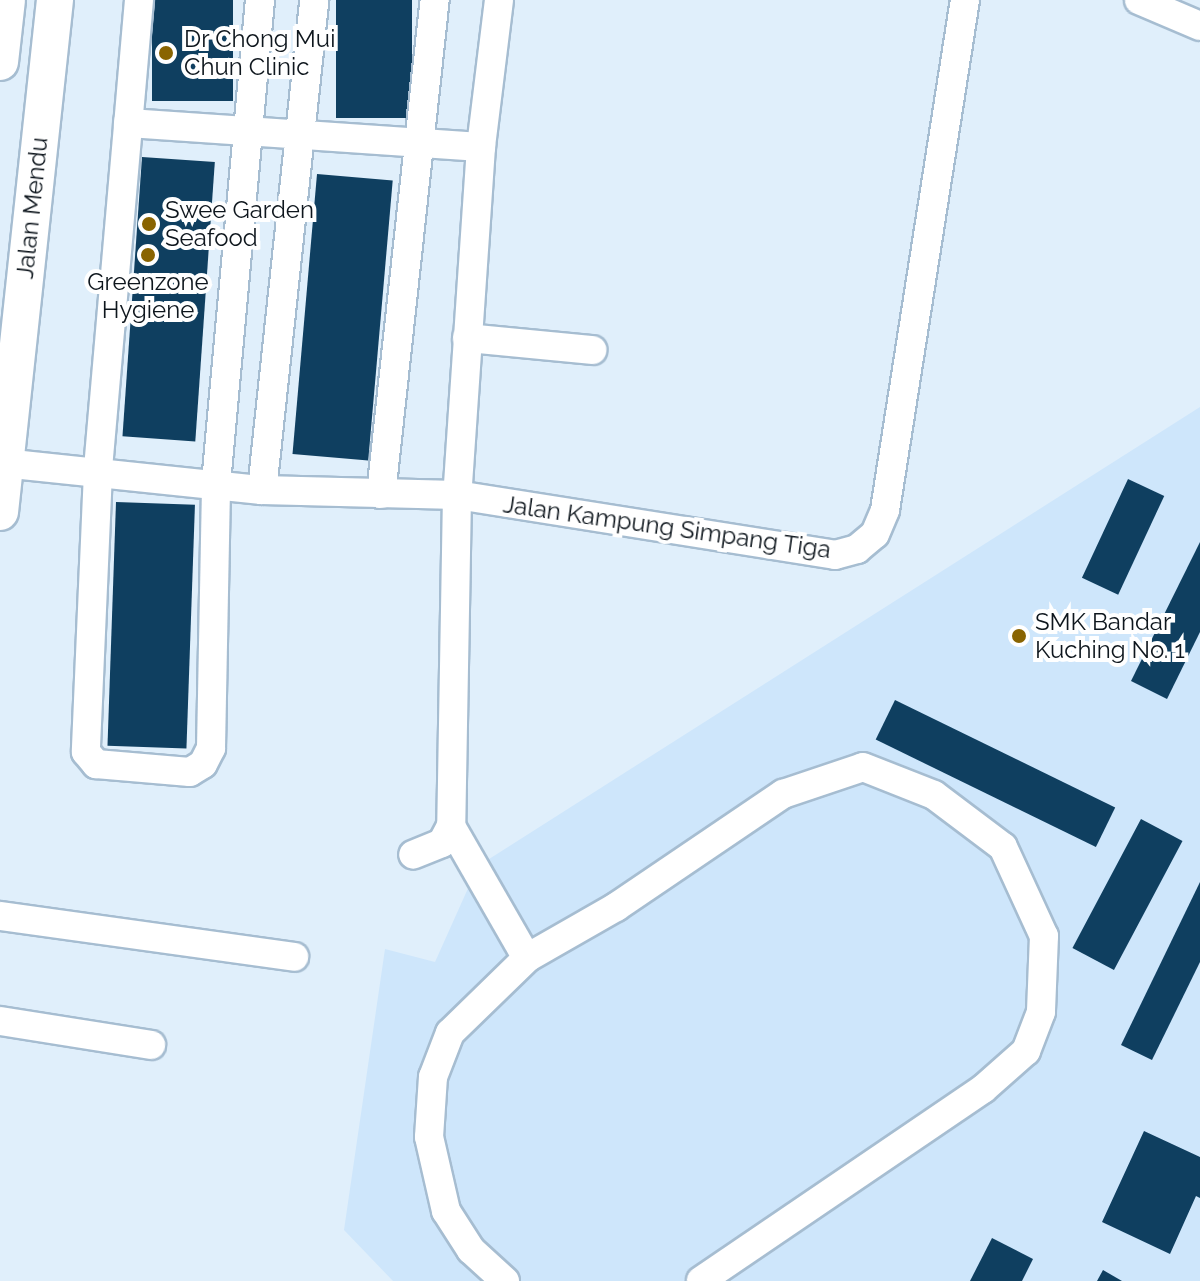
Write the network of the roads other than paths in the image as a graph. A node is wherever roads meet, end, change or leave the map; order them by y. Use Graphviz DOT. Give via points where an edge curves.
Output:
graph roads {
  1 [pos="7,0"];
  2 [pos="55,0"];
  3 [pos="139,0"];
  4 [pos="260,0"];
  5 [pos="314,0"];
  6 [pos="435,0"];
  7 [pos="499,0"];
  8 [pos="965,0"];
  9 [pos="1139,0"];
  10 [pos="1200,26"];
  11 [pos="0,62"];
  12 [pos="128,123"];
  13 [pos="248,130"];
  14 [pos="300,134"];
  15 [pos="422,142"];
  16 [pos="481,147"];
  17 [pos="467,338"];
  18 [pos="592,350"];
  19 [pos="3,463"];
  20 [pos="98,472"];
  21 [pos="216,483"];
  22 [pos="262,490"];
  23 [pos="381,494"];
  24 [pos="457,495"];
  25 [pos="0,512"];
  26 [pos="451,826"];
  27 [pos="413,855"];
  28 [pos="0,916"];
  29 [pos="294,957"];
  30 [pos="527,958"];
  31 [pos="0,1021"];
  32 [pos="151,1045"];
  33 [pos="505,1281"];
  34 [pos="701,1281"];
  1 -- 11 [label="main road"];
  2 -- 19 [label="main road, Jalan Mendu"];
  3 -- 12 [label="street"];
  4 -- 13 [label="street"];
  5 -- 14 [label="street"];
  6 -- 15 [label="street"];
  7 -- 16 [label="street"];
  8 -- 24 [label="street, Jalan Kampung Simpang Tiga" via="885,510 875,534 857,549 835,555"];
  9 -- 10 [label="street"];
  12 -- 13 [label="street"];
  12 -- 20 [label="street"];
  13 -- 14 [label="street"];
  13 -- 21 [label="street"];
  14 -- 15 [label="street"];
  14 -- 22 [label="street"];
  15 -- 16 [label="street"];
  15 -- 23 [label="street"];
  16 -- 17 [label="street"];
  17 -- 18 [label="street"];
  17 -- 24 [label="street"];
  19 -- 20 [label="street"];
  19 -- 25 [label="main road, Jalan Mendu"];
  20 -- 21 [label="street"];
  20 -- 21 [label="street" via="86,752 96,764 190,772 203,764 211,748"];
  21 -- 22 [label="street"];
  22 -- 23 [label="street"];
  23 -- 24 [label="street"];
  24 -- 26 [label="street"];
  26 -- 27 [label="street" via="442,843"];
  26 -- 30 [label="street"];
  28 -- 29 [label="street"];
  30 -- 33 [label="street" via="450,1033 433,1077 429,1137 446,1211 471,1250"];
  30 -- 34 [label="street" via="616,907 783,794 863,767 934,795 1003,847 1044,936 1041,1012 1026,1051 983,1089"];
  31 -- 32 [label="street"];
}
